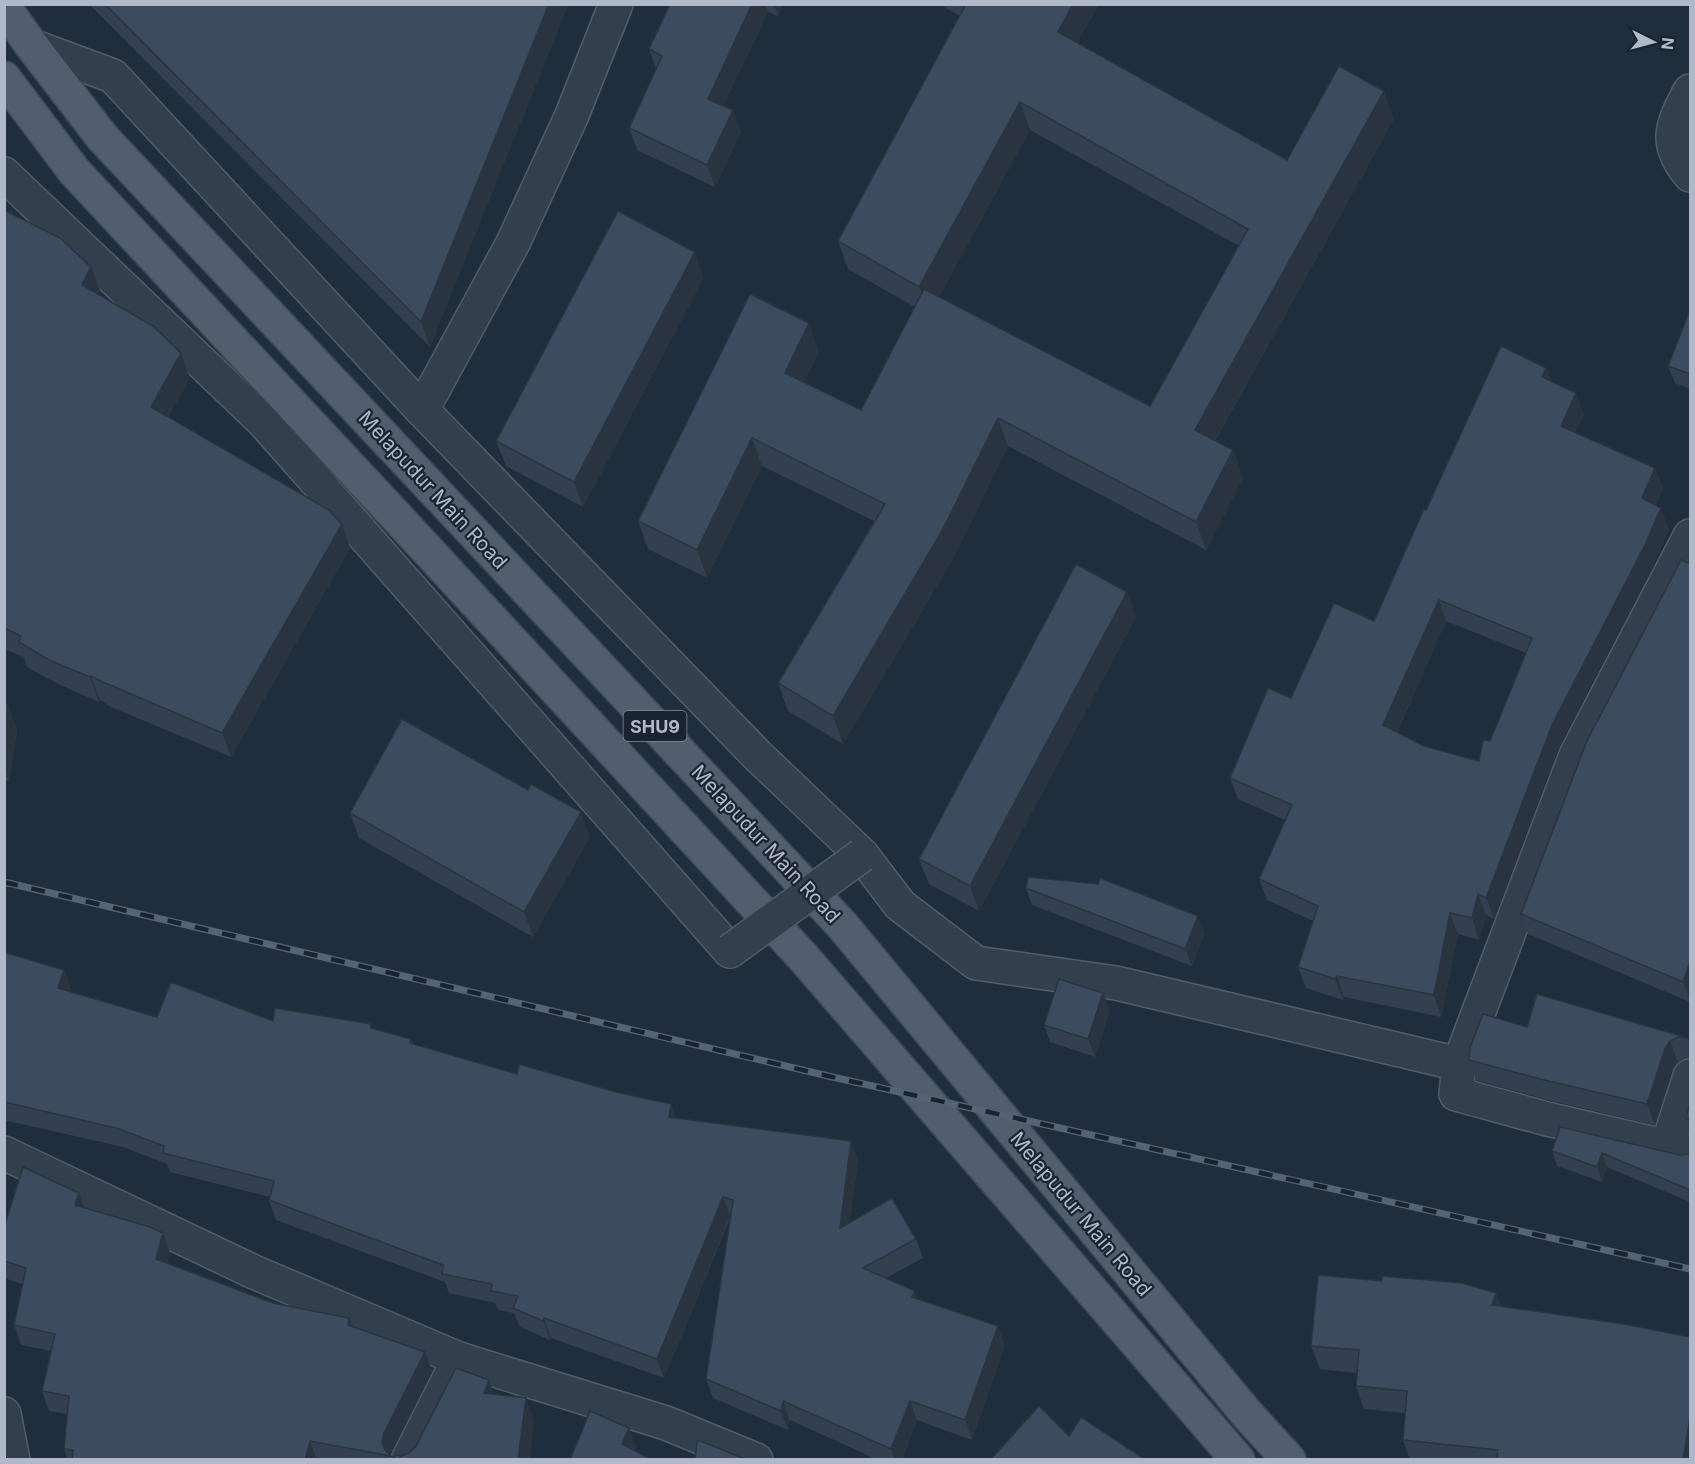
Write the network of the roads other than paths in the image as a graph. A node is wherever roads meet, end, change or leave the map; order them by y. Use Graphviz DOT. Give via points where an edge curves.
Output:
graph roads {
  1 [pos="616,4"];
  2 [pos="4,8"];
  3 [pos="32,46"];
  4 [pos="4,78"];
  5 [pos="1690,91"];
  6 [pos="4,174"];
  7 [pos="1690,175"];
  8 [pos="422,410"];
  9 [pos="1690,536"];
  10 [pos="862,855"];
  11 [pos="1459,1064"];
  12 [pos="1690,1076"];
  13 [pos="1679,1150"];
  14 [pos="4,1153"];
  15 [pos="459,1359"];
  16 [pos="4,1414"];
  17 [pos="13,1460"];
  18 [pos="408,1460"];
  19 [pos="756,1460"];
  20 [pos="1238,1460"];
  21 [pos="1289,1460"];
  1 -- 8 [label="street" via="572,115 513,243"];
  2 -- 3 [label="main road, Melapudur Main Road / SHU9"];
  3 -- 8 [label="street" via="113,76"];
  3 -- 21 [label="main road, Melapudur Main Road / SHU9" via="102,137 842,925"];
  4 -- 20 [label="main road, Melapudur Main Road / SHU9" via="74,171 795,949"];
  5 -- 7 [label="street" via="1672,138 1680,162"];
  6 -- 10 [label="street, bridge" via="264,422 730,951"];
  8 -- 10 [label="street" via="757,755"];
  9 -- 11 [label="street" via="1576,755"];
  10 -- 11 [label="street" via="900,905 976,963 1116,983"];
  11 -- 13 [label="street" via="1456,1094"];
  12 -- 13 [label="street"];
  14 -- 15 [label="street" via="254,1272"];
  15 -- 18 [label="street"];
  15 -- 19 [label="street" via="666,1424"];
  16 -- 17 [label="street"];
}
